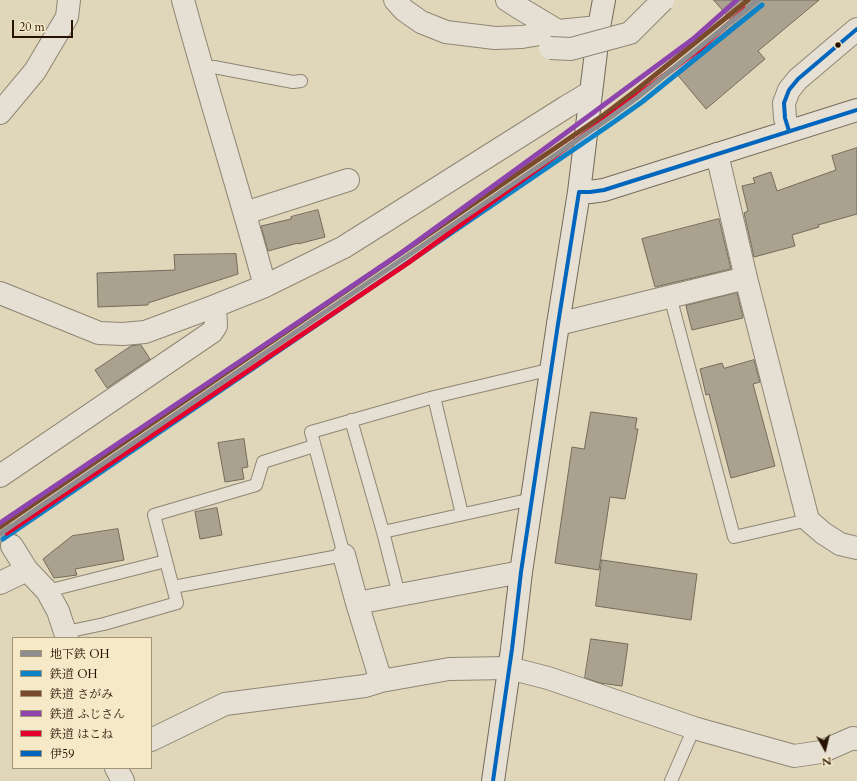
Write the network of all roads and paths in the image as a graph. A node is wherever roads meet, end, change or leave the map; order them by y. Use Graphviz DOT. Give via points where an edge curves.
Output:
graph roads {
  1 [pos="69,0"];
  2 [pos="183,0"];
  3 [pos="395,0"];
  4 [pos="507,0"];
  5 [pos="604,0"];
  6 [pos="663,0"];
  7 [pos="599,28"];
  8 [pos="857,29"];
  9 [pos="554,39"];
  10 [pos="201,68"];
  11 [pos="301,81"];
  12 [pos="591,92"];
  13 [pos="857,110"];
  14 [pos="0,112"];
  15 [pos="789,132"];
  16 [pos="717,154"];
  17 [pos="348,180"];
  18 [pos="579,192"];
  19 [pos="245,213"];
  20 [pos="746,278"];
  21 [pos="265,286"];
  22 [pos="0,293"];
  23 [pos="670,296"];
  24 [pos="215,306"];
  25 [pos="558,324"];
  26 [pos="552,369"];
  27 [pos="434,397"];
  28 [pos="351,420"];
  29 [pos="314,446"];
  30 [pos="0,476"];
  31 [pos="532,499"];
  32 [pos="462,514"];
  33 [pos="808,520"];
  34 [pos="383,532"];
  35 [pos="12,546"];
  36 [pos="857,548"];
  37 [pos="344,555"];
  38 [pos="166,561"];
  39 [pos="27,570"];
  40 [pos="521,572"];
  41 [pos="0,583"];
  42 [pos="173,587"];
  43 [pos="47,591"];
  44 [pos="399,595"];
  45 [pos="357,603"];
  46 [pos="66,635"];
  47 [pos="509,668"];
  48 [pos="381,680"];
  49 [pos="694,728"];
  50 [pos="857,739"];
  51 [pos="152,740"];
  52 [pos="117,769"];
  53 [pos="123,781"];
  54 [pos="493,781"];
  55 [pos="671,781"];
  1 -- 14 [label="street" via="67,17 35,71"];
  2 -- 10 [label="street"];
  3 -- 9 [label="street" via="421,22 446,32 495,38"];
  4 -- 9 [label="street"];
  5 -- 7 [label="street"];
  6 -- 9 [label="street, bridge" via="642,13 630,34 571,49"];
  7 -- 9 [label="street"];
  7 -- 12 [label="street"];
  8 -- 15 [label="street" via="789,90 784,103"];
  10 -- 11 [label="lane" via="214,67 292,82"];
  10 -- 19 [label="street"];
  12 -- 18 [label="street"];
  12 -- 21 [label="street" via="344,247"];
  13 -- 15 [label="street"];
  15 -- 16 [label="street"];
  16 -- 18 [label="street" via="604,190"];
  16 -- 20 [label="street"];
  17 -- 19 [label="street"];
  18 -- 25 [label="street"];
  19 -- 21 [label="street"];
  20 -- 23 [label="street"];
  20 -- 33 [label="street"];
  21 -- 24 [label="street"];
  22 -- 24 [label="street" via="99,333 145,332"];
  23 -- 25 [label="street"];
  23 -- 33 [label="lane" via="734,537"];
  24 -- 30 [label="street" via="216,326 212,332"];
  25 -- 26 [label="street"];
  26 -- 27 [label="lane"];
  26 -- 31 [label="street"];
  27 -- 28 [label="lane"];
  27 -- 32 [label="lane"];
  28 -- 29 [label="lane" via="311,432"];
  28 -- 34 [label="lane"];
  29 -- 37 [label="lane"];
  29 -- 38 [label="lane" via="263,462 256,485 154,515"];
  31 -- 32 [label="lane"];
  31 -- 40 [label="street"];
  32 -- 34 [label="lane"];
  33 -- 36 [label="street" via="840,544"];
  34 -- 44 [label="lane"];
  35 -- 39 [label="street"];
  37 -- 42 [label="lane"];
  37 -- 45 [label="street"];
  38 -- 42 [label="lane"];
  38 -- 43 [label="lane"];
  39 -- 41 [label="street"];
  39 -- 43 [label="street"];
  40 -- 44 [label="street"];
  40 -- 47 [label="street"];
  42 -- 46 [label="lane" via="177,603"];
  43 -- 46 [label="street" via="58,611"];
  44 -- 45 [label="street"];
  45 -- 48 [label="street"];
  47 -- 48 [label="street" via="449,669"];
  47 -- 49 [label="street" via="548,678"];
  47 -- 54 [label="street"];
  48 -- 51 [label="street" via="365,686 225,704"];
  49 -- 50 [label="street" via="794,756 821,752 853,738"];
  49 -- 55 [label="lane"];
  52 -- 53 [label="street"];
}
